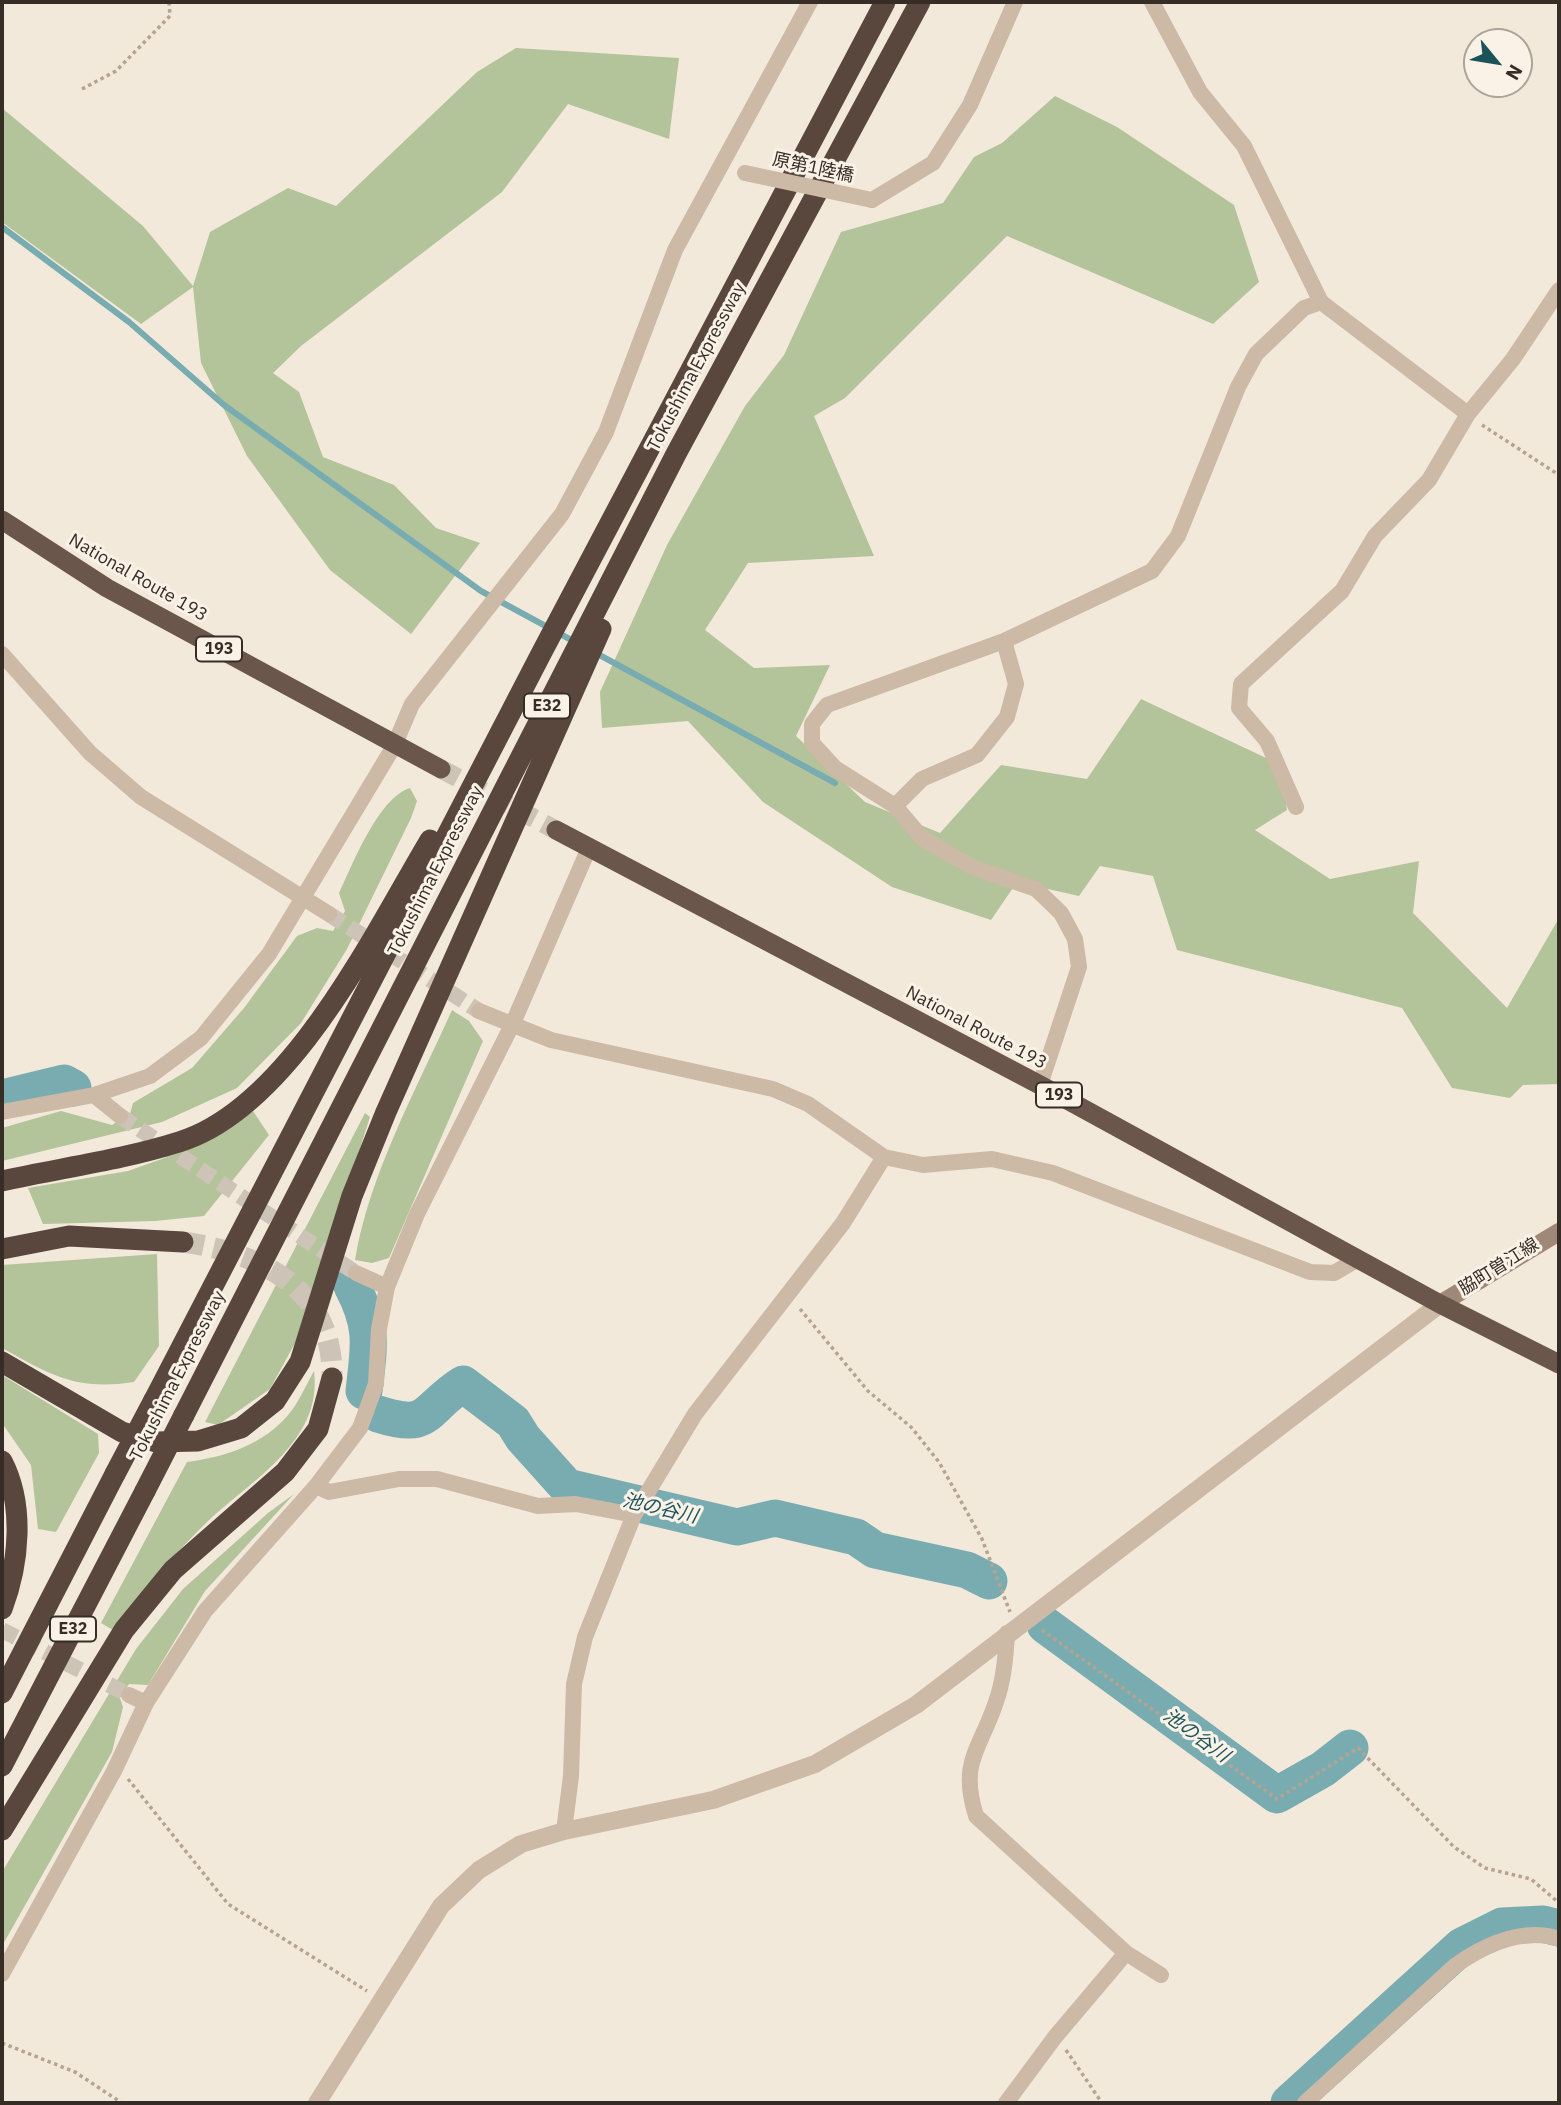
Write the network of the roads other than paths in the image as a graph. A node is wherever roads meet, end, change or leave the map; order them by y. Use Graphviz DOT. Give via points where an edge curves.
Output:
graph roads {
  1 [pos="810,2"];
  2 [pos="885,2"];
  3 [pos="920,2"];
  4 [pos="1015,2"];
  5 [pos="1153,2"];
  6 [pos="722,165"];
  7 [pos="1559,290"];
  8 [pos="1321,302"];
  9 [pos="1468,414"];
  10 [pos="676,454"];
  11 [pos="2,520"];
  12 [pos="1004,641"];
  13 [pos="542,652"];
  14 [pos="2,654"];
  15 [pos="394,746"];
  16 [pos="441,769"];
  17 [pos="895,806"];
  18 [pos="1296,807"];
  19 [pos="556,830"];
  20 [pos="589,848"];
  21 [pos="304,898"];
  22 [pos="329,914"];
  23 [pos="479,1011"];
  24 [pos="513,1023"];
  25 [pos="1040,1085"];
  26 [pos="94,1095"];
  27 [pos="2,1112"];
  28 [pos="120,1116"];
  29 [pos="884,1157"];
  30 [pos="2,1181"];
  31 [pos="1559,1232"];
  32 [pos="183,1242"];
  33 [pos="2,1249"];
  34 [pos="1358,1259"];
  35 [pos="356,1273"];
  36 [pos="387,1287"];
  37 [pos="1440,1304"];
  38 [pos="2,1362"];
  39 [pos="1559,1364"];
  40 [pos="332,1378"];
  41 [pos="2,1461"];
  42 [pos="316,1486"];
  43 [pos="637,1509"];
  44 [pos="2,1609"];
  45 [pos="1016,1626"];
  46 [pos="2,1693"];
  47 [pos="129,1695"];
  48 [pos="146,1703"];
  49 [pos="2,1766"];
  50 [pos="2,1830"];
  51 [pos="564,1831"];
  52 [pos="1559,1939"];
  53 [pos="1126,1953"];
  54 [pos="2,1974"];
  55 [pos="1161,1975"];
  56 [pos="317,2103"];
  57 [pos="1006,2103"];
  58 [pos="1305,2103"];
  1 -- 6 [label="street"];
  2 -- 13 [label="highway, Tokushima Expressway / E32"];
  3 -- 10 [label="highway, Tokushima Expressway / E32"];
  4 -- 6 [label="street, 原第1陸橋, bridge" via="970,105 933,163 872,200"];
  5 -- 8 [label="street" via="1200,92 1244,146"];
  6 -- 15 [label="street" via="675,250 606,432 562,514 412,704"];
  7 -- 9 [label="street" via="1513,359"];
  8 -- 9 [label="street"];
  8 -- 12 [label="street" via="1304,308 1256,354 1238,387 1178,536 1152,571"];
  9 -- 18 [label="street" via="1429,480 1375,536 1342,591 1241,684 1238,708 1267,741"];
  10 -- 38 [label="highway" via="386,1112 352,1196 300,1362 275,1401 241,1428 198,1441 156,1442 122,1432"];
  10 -- 49 [label="highway, Tokushima Expressway / E32, bridge"];
  11 -- 15 [label="highway, National Route 193 / 193" via="107,588"];
  12 -- 17 [label="street" via="1016,684 1007,717 977,755 922,779"];
  12 -- 17 [label="street" via="827,705 812,724 813,743 835,768"];
  13 -- 30 [label="highway" via="337,998 282,1069 229,1116 181,1142"];
  13 -- 46 [label="highway, Tokushima Expressway / E32, bridge"];
  14 -- 21 [label="street" via="89,753 141,797"];
  15 -- 16 [label="highway, National Route 193 / 193"];
  15 -- 21 [label="street"];
  17 -- 25 [label="street" via="922,838 972,867 1036,890 1061,913 1075,939 1079,967"];
  19 -- 20 [label="highway, National Route 193 / 193"];
  20 -- 24 [label="street"];
  20 -- 25 [label="highway, National Route 193 / 193"];
  21 -- 22 [label="street"];
  21 -- 26 [label="street" via="269,954 201,1038 150,1076"];
  23 -- 24 [label="street"];
  24 -- 29 [label="street" via="576,1047 773,1089 808,1104"];
  24 -- 36 [label="street" via="417,1214"];
  25 -- 34 [label="highway, National Route 193 / 193"];
  26 -- 27 [label="street"];
  26 -- 28 [label="street"];
  29 -- 34 [label="street" via="923,1165 992,1158 1053,1173 1310,1272 1334,1273"];
  29 -- 43 [label="street" via="843,1223 695,1414"];
  31 -- 37 [label="main road, 脇町曽江線"];
  32 -- 33 [label="highway" via="69,1236"];
  34 -- 37 [label="highway, National Route 193 / 193"];
  35 -- 36 [label="street"];
  36 -- 42 [label="street" via="376,1384 360,1427"];
  37 -- 39 [label="highway, National Route 193 / 193"];
  37 -- 45 [label="street"];
  40 -- 50 [label="highway" via="318,1429 285,1472 173,1570 124,1630"];
  41 -- 44 [label="highway" via="9,1475 18,1531"];
  42 -- 43 [label="street" via="329,1492 398,1479 437,1479 538,1506"];
  42 -- 48 [label="street" via="205,1611"];
  43 -- 51 [label="street" via="585,1637 574,1684"];
  45 -- 51 [label="street" via="916,1705 815,1764 713,1800"];
  45 -- 53 [label="street" via="997,1702 972,1759 968,1789 975,1816"];
  47 -- 48 [label="street"];
  48 -- 54 [label="street" via="114,1771"];
  51 -- 56 [label="street" via="521,1844 479,1870 441,1906"];
  52 -- 58 [label="street" via="1515,1937 1482,1947 1456,1965"];
  53 -- 55 [label="street"];
  53 -- 57 [label="street" via="1055,2036"];
}
